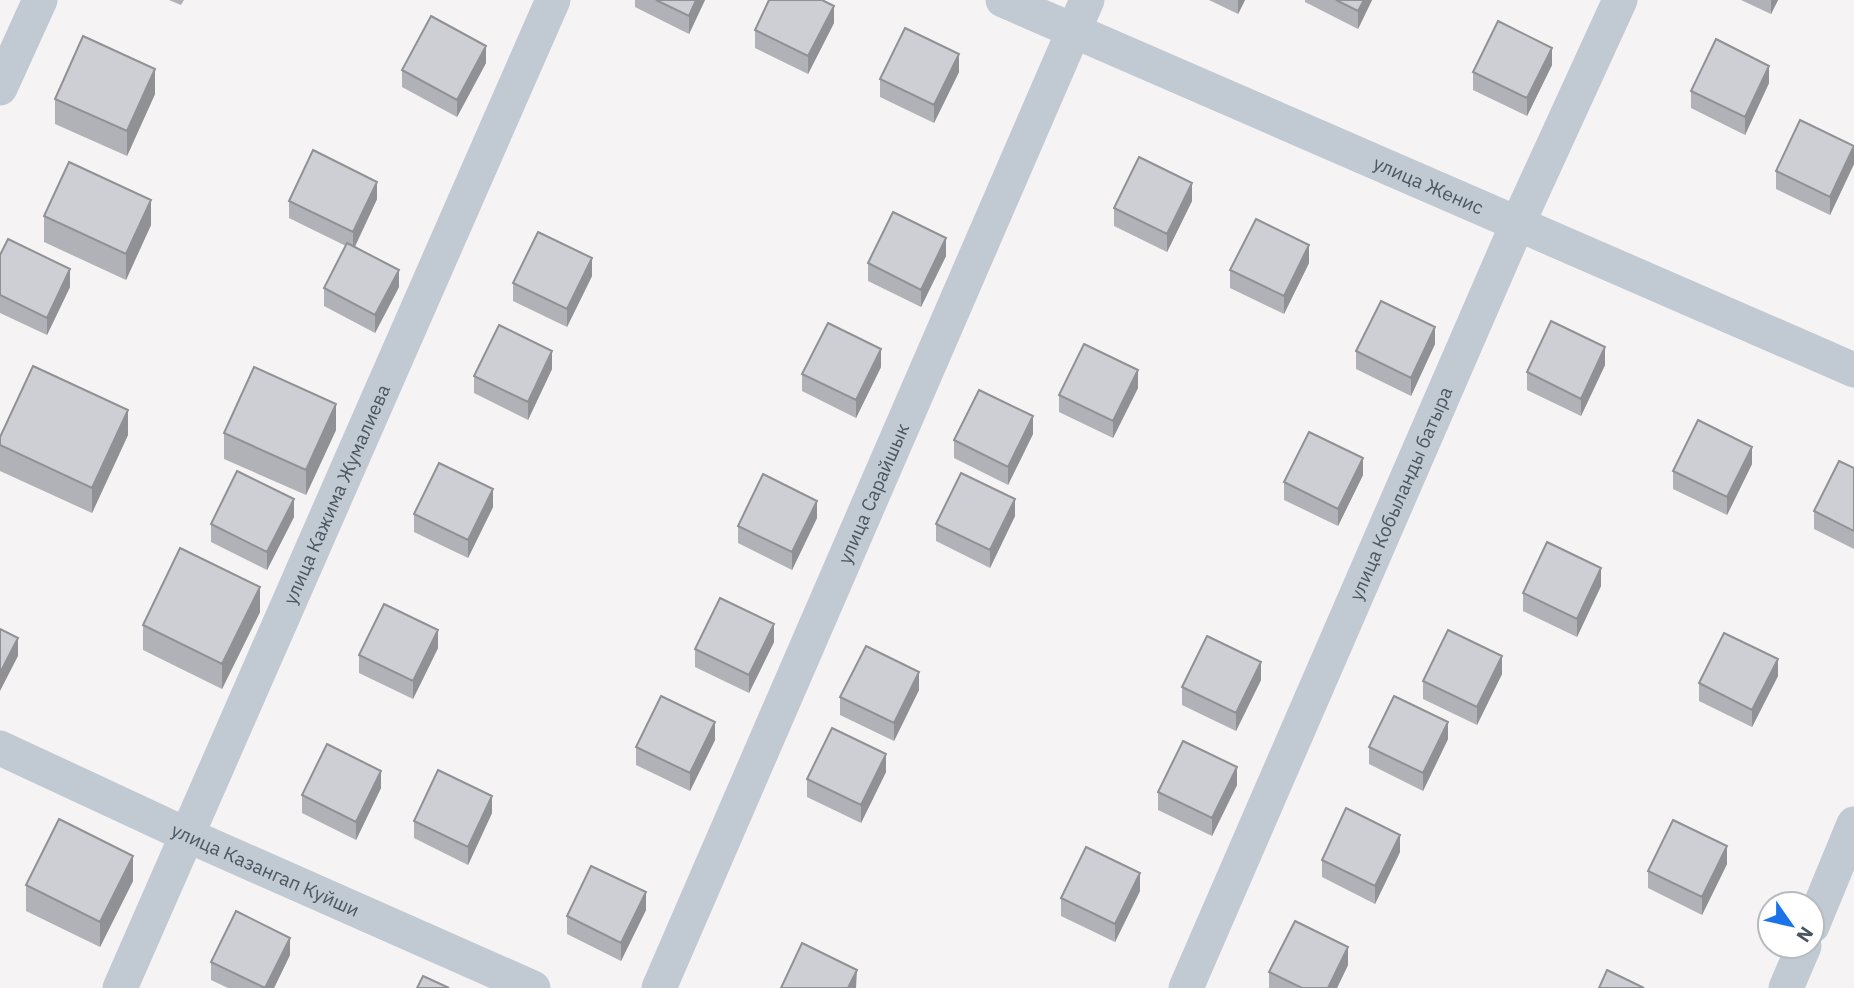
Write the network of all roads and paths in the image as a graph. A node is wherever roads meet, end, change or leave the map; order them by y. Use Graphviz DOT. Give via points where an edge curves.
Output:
graph roads {
  1 [pos="40,0"];
  2 [pos="553,0"];
  3 [pos="1003,0"];
  4 [pos="1620,0"];
  5 [pos="1080,15"];
  6 [pos="0,88"];
  7 [pos="1517,225"];
  8 [pos="1854,370"];
  9 [pos="0,748"];
  10 [pos="1854,824"];
  11 [pos="187,835"];
  12 [pos="1826,892"];
  13 [pos="1798,960"];
  14 [pos="120,988"];
  15 [pos="533,988"];
  16 [pos="659,988"];
  17 [pos="1186,988"];
  18 [pos="1786,988"];
  1 -- 6 [label="street"];
  2 -- 11 [label="street, улица Кажима Жумалиева"];
  3 -- 5 [label="street, улица Женис"];
  4 -- 7 [label="street, улица Кобыланды батыра"];
  5 -- 7 [label="street, улица Женис"];
  5 -- 16 [label="street, улица Сарайшык"];
  7 -- 8 [label="street, улица Женис"];
  7 -- 17 [label="street, улица Кобыланды батыра"];
  9 -- 11 [label="street, улица Казангап Куйши"];
  10 -- 12 [label="street"];
  11 -- 14 [label="street, улица Кажима Жумалиева"];
  11 -- 15 [label="street, улица Казангап Куйши"];
  13 -- 18 [label="street"];
}
